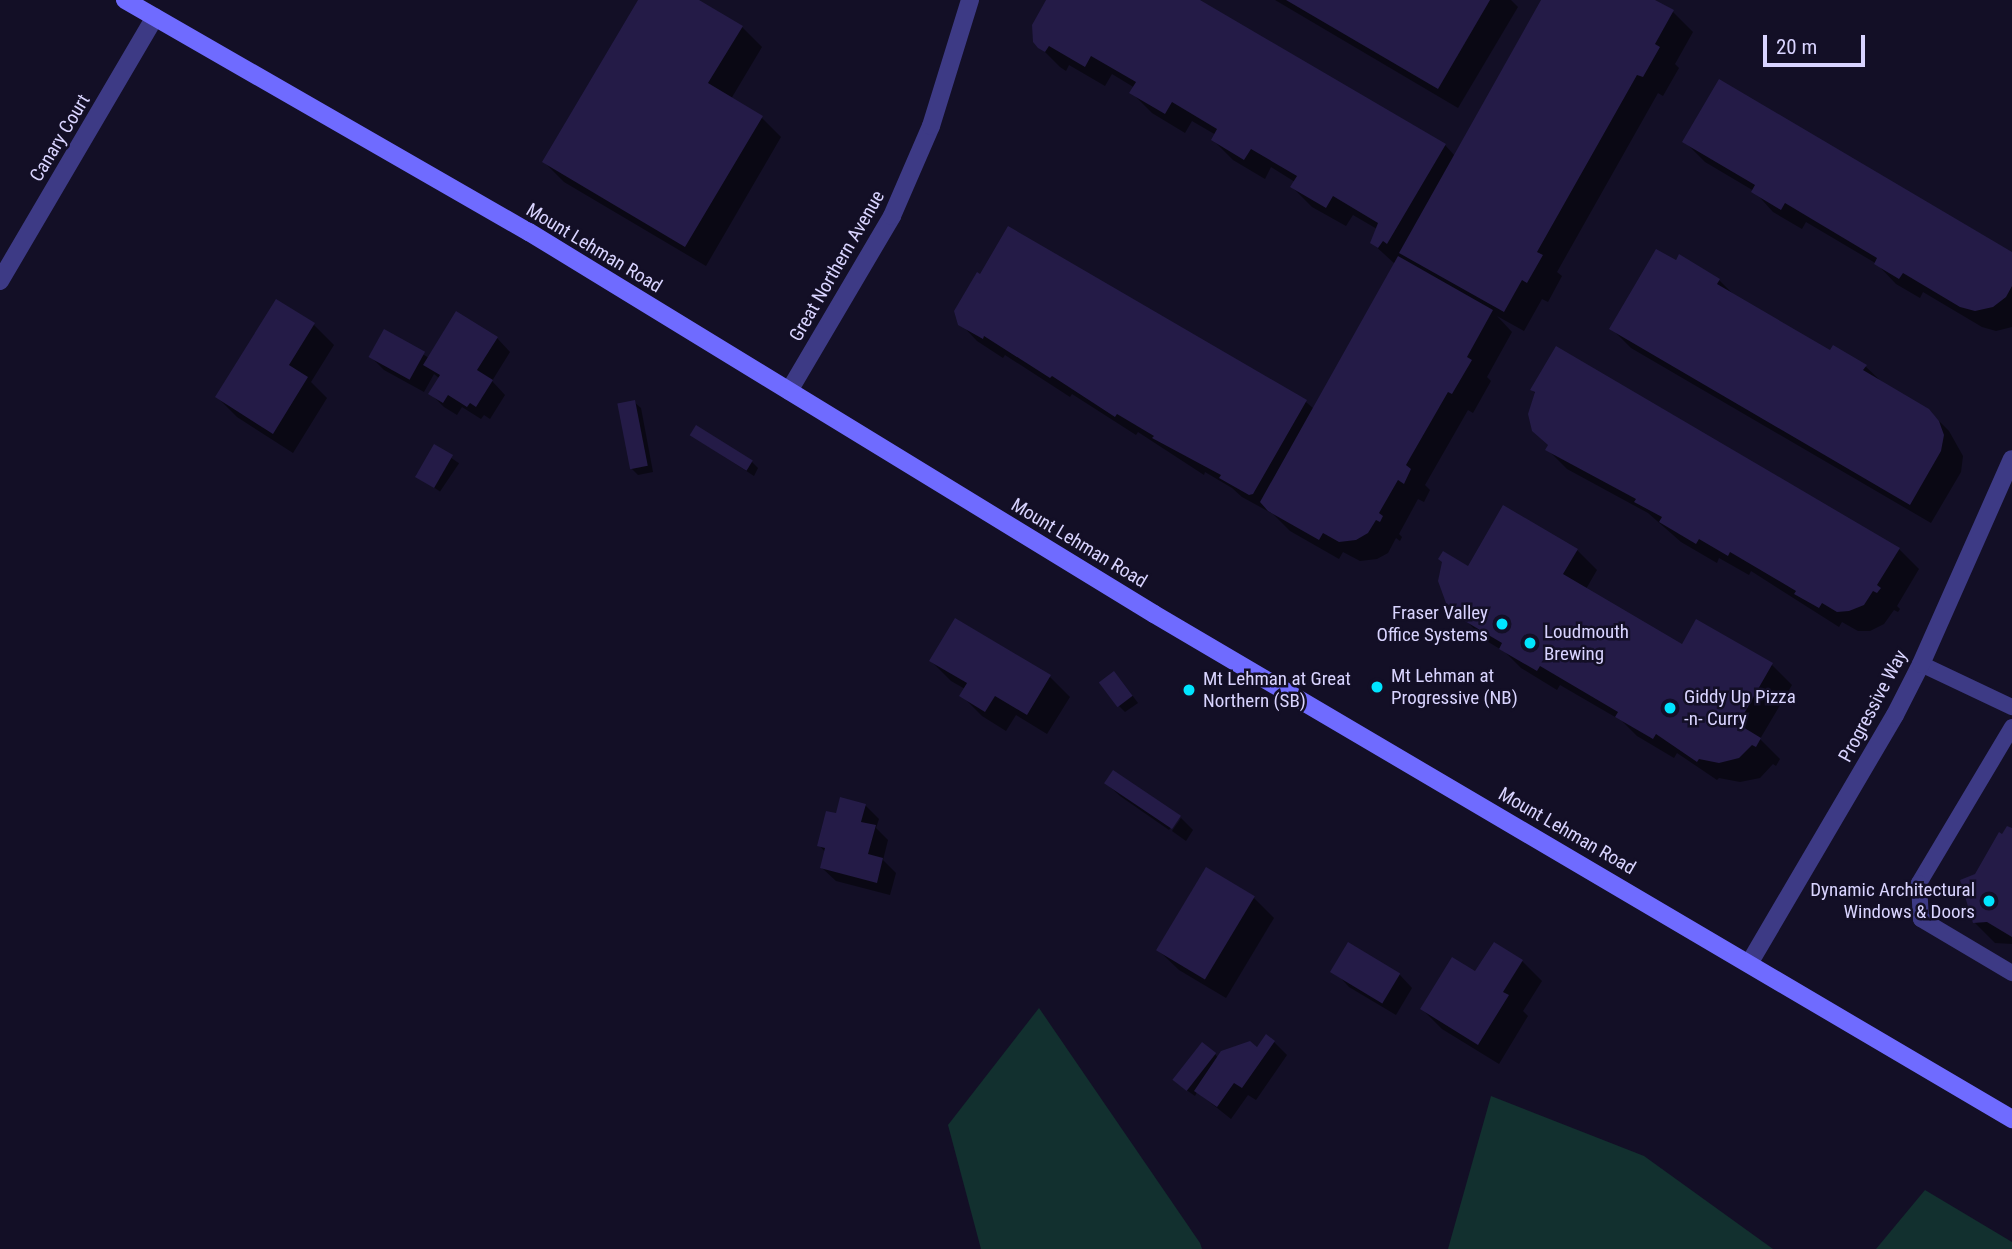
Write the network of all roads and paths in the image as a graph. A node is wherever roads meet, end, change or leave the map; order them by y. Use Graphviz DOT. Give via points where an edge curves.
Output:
graph roads {
  1 [pos="125,0"];
  2 [pos="970,0"];
  3 [pos="155,17"];
  4 [pos="0,281"];
  5 [pos="789,391"];
  6 [pos="2012,459"];
  7 [pos="1921,664"];
  8 [pos="2012,706"];
  9 [pos="2012,727"];
  10 [pos="1750,962"];
  11 [pos="2012,973"];
  12 [pos="2012,1119"];
  1 -- 3 [label="main road, Mount Lehman Road"];
  2 -- 5 [label="street, Great Northern Avenue" via="931,126 892,216"];
  3 -- 4 [label="street, Canary Court"];
  3 -- 5 [label="main road, Mount Lehman Road" via="529,232"];
  5 -- 10 [label="main road, Mount Lehman Road" via="1154,614"];
  6 -- 7 [label="street, Progressive Way"];
  7 -- 8 [label="lane"];
  7 -- 10 [label="street, Progressive Way"];
  9 -- 11 [label="lane" via="1919,883 1921,919"];
  10 -- 12 [label="main road, Mount Lehman Road"];
}
